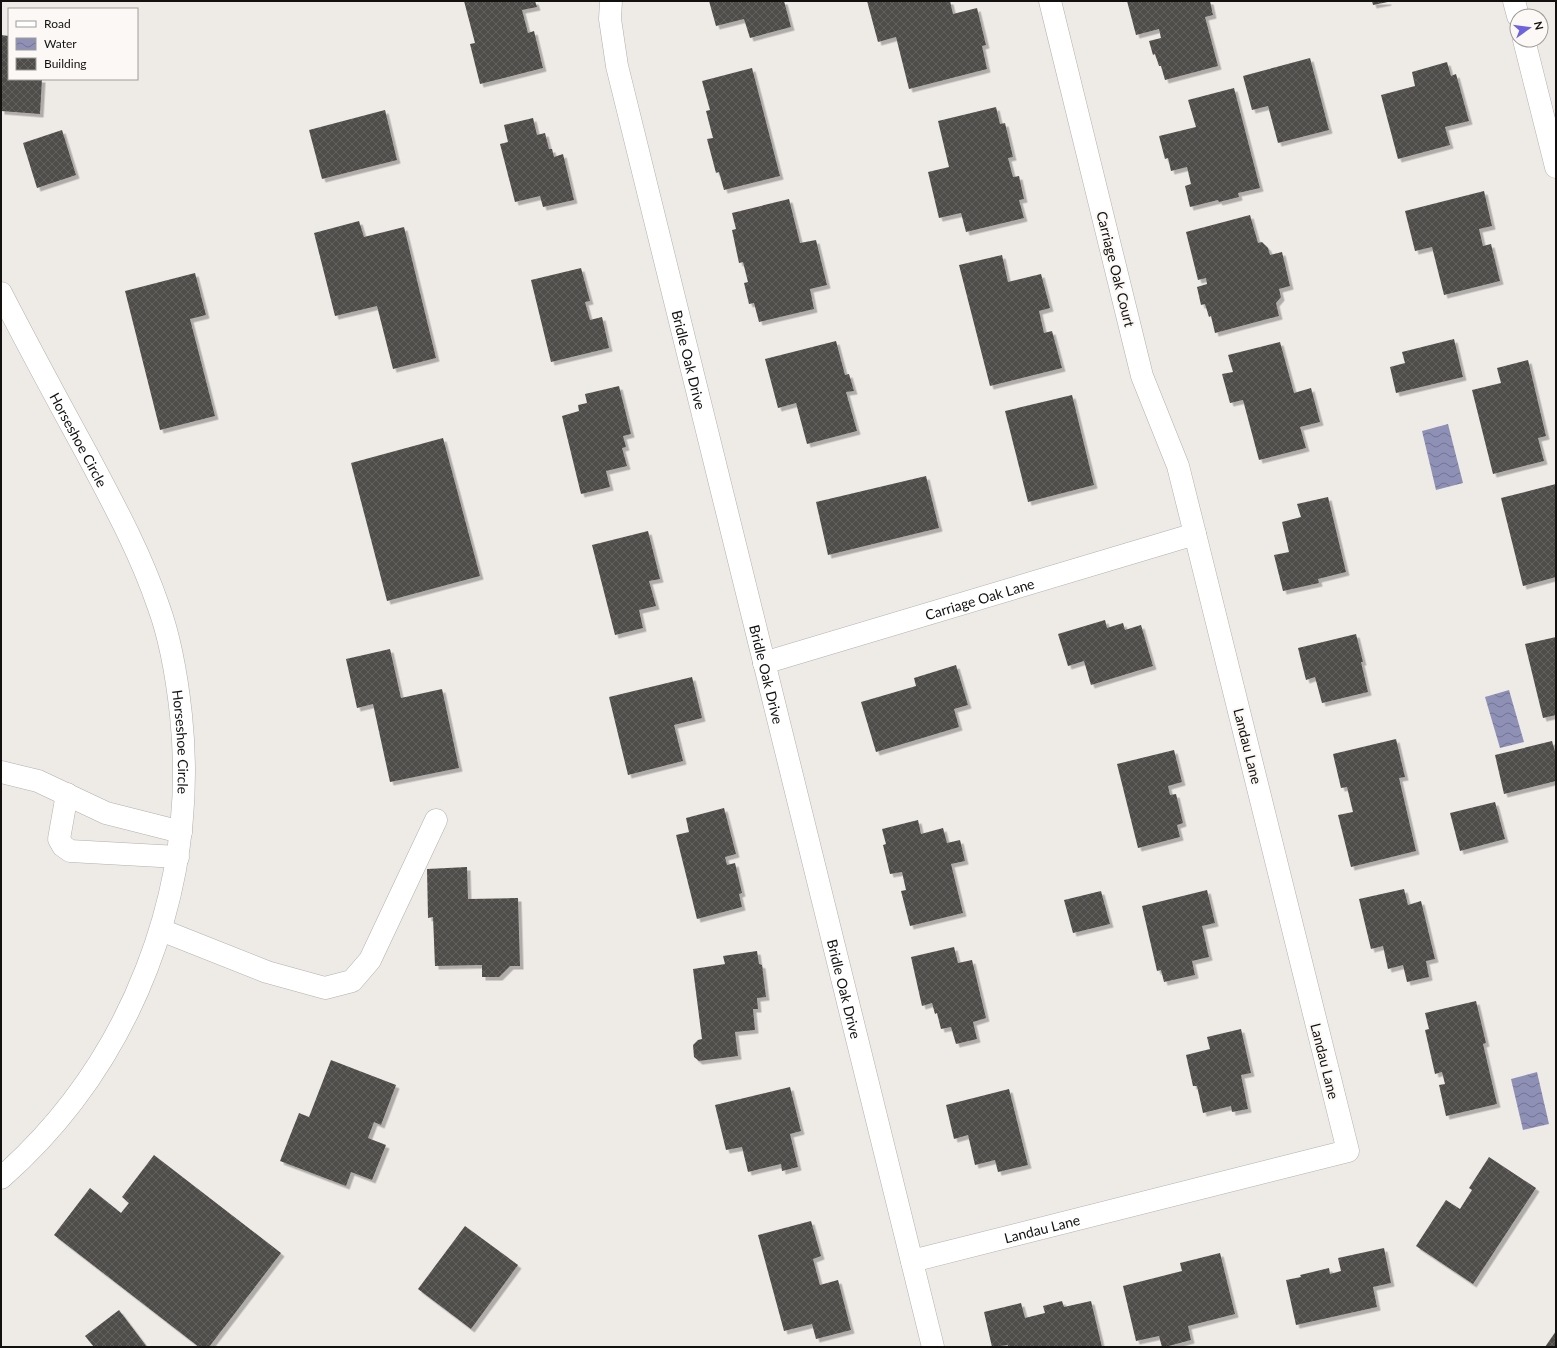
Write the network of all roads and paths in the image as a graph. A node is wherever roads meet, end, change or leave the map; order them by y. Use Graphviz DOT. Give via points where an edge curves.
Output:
graph roads {
  1 [pos="611,1"];
  2 [pos="1050,1"];
  3 [pos="1526,48"];
  4 [pos="1556,168"];
  5 [pos="1,294"];
  6 [pos="1195,534"];
  7 [pos="764,663"];
  8 [pos="1,772"];
  9 [pos="67,794"];
  10 [pos="436,820"];
  11 [pos="181,832"];
  12 [pos="178,857"];
  13 [pos="161,930"];
  14 [pos="1,1178"];
  15 [pos="912,1261"];
  16 [pos="933,1347"];
  1 -- 7 [label="street, Bridle Oak Drive" via="610,19 617,66"];
  2 -- 6 [label="street, Carriage Oak Court" via="1142,376 1178,466"];
  3 -- 4 [label="street"];
  5 -- 11 [label="street, Horseshoe Circle" via="124,523 144,564 159,607 171,651 183,733 185,786"];
  6 -- 7 [label="street, Carriage Oak Lane"];
  6 -- 15 [label="street, Landau Lane" via="1348,1151"];
  7 -- 15 [label="street, Bridle Oak Drive"];
  8 -- 9 [label="street" via="38,781"];
  9 -- 11 [label="street" via="106,813"];
  9 -- 12 [label="street" via="59,839 70,851"];
  10 -- 13 [label="street" via="370,960 352,981 325,988 267,972"];
  11 -- 12 [label="street, Horseshoe Circle"];
  12 -- 13 [label="street, Horseshoe Circle"];
  13 -- 14 [label="street, Horseshoe Circle" via="146,973 105,1055 50,1129"];
  15 -- 16 [label="street, Bridle Oak Drive"];
}
